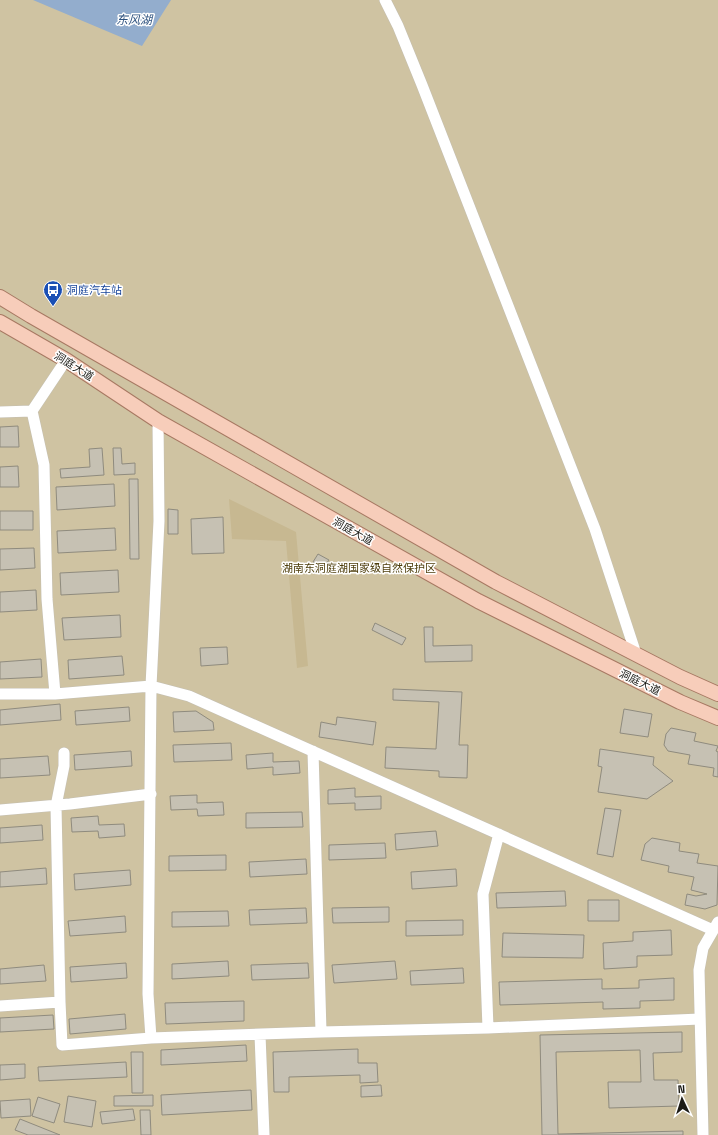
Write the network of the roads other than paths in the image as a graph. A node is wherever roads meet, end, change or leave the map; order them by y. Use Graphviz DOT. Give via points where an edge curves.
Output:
graph roads {
  1 [pos="385,0"];
  2 [pos="0,297"];
  3 [pos="0,322"];
  4 [pos="66,360"];
  5 [pos="0,412"];
  6 [pos="32,412"];
  7 [pos="158,421"];
  8 [pos="636,654"];
  9 [pos="151,686"];
  10 [pos="0,694"];
  11 [pos="55,694"];
  12 [pos="718,694"];
  13 [pos="718,718"];
  14 [pos="314,751"];
  15 [pos="64,753"];
  16 [pos="151,794"];
  17 [pos="56,806"];
  18 [pos="0,810"];
  19 [pos="498,834"];
  20 [pos="716,926"];
  21 [pos="60,1002"];
  22 [pos="0,1006"];
  23 [pos="700,1019"];
  24 [pos="488,1028"];
  25 [pos="321,1032"];
  26 [pos="260,1035"];
  27 [pos="151,1038"];
  28 [pos="264,1135"];
  29 [pos="703,1135"];
  1 -- 8 [label="street" via="422,85 595,529"];
  2 -- 8 [label="main road, 洞庭大道" via="496,582"];
  3 -- 4 [label="main road, 洞庭大道"];
  4 -- 6 [label="street"];
  4 -- 7 [label="main road, 洞庭大道"];
  5 -- 6 [label="street"];
  6 -- 11 [label="street" via="44,465 47,599"];
  7 -- 9 [label="street" via="159,521"];
  7 -- 13 [label="main road, 洞庭大道" via="478,601"];
  8 -- 12 [label="main road, 洞庭大道"];
  9 -- 11 [label="street"];
  9 -- 14 [label="street" via="189,696"];
  9 -- 16 [label="street"];
  10 -- 11 [label="street"];
  14 -- 19 [label="street"];
  14 -- 25 [label="street"];
  15 -- 17 [label="street"];
  16 -- 17 [label="street"];
  16 -- 27 [label="street" via="148,994"];
  17 -- 18 [label="street"];
  17 -- 21 [label="street"];
  19 -- 20 [label="street"];
  19 -- 24 [label="street" via="483,894"];
  20 -- 23 [label="street" via="703,948 699,970"];
  21 -- 22 [label="street"];
  21 -- 27 [label="street" via="62,1045"];
  23 -- 24 [label="street"];
  23 -- 29 [label="street"];
  24 -- 25 [label="street"];
  25 -- 26 [label="street"];
  26 -- 27 [label="street"];
  26 -- 28 [label="street"];
}
